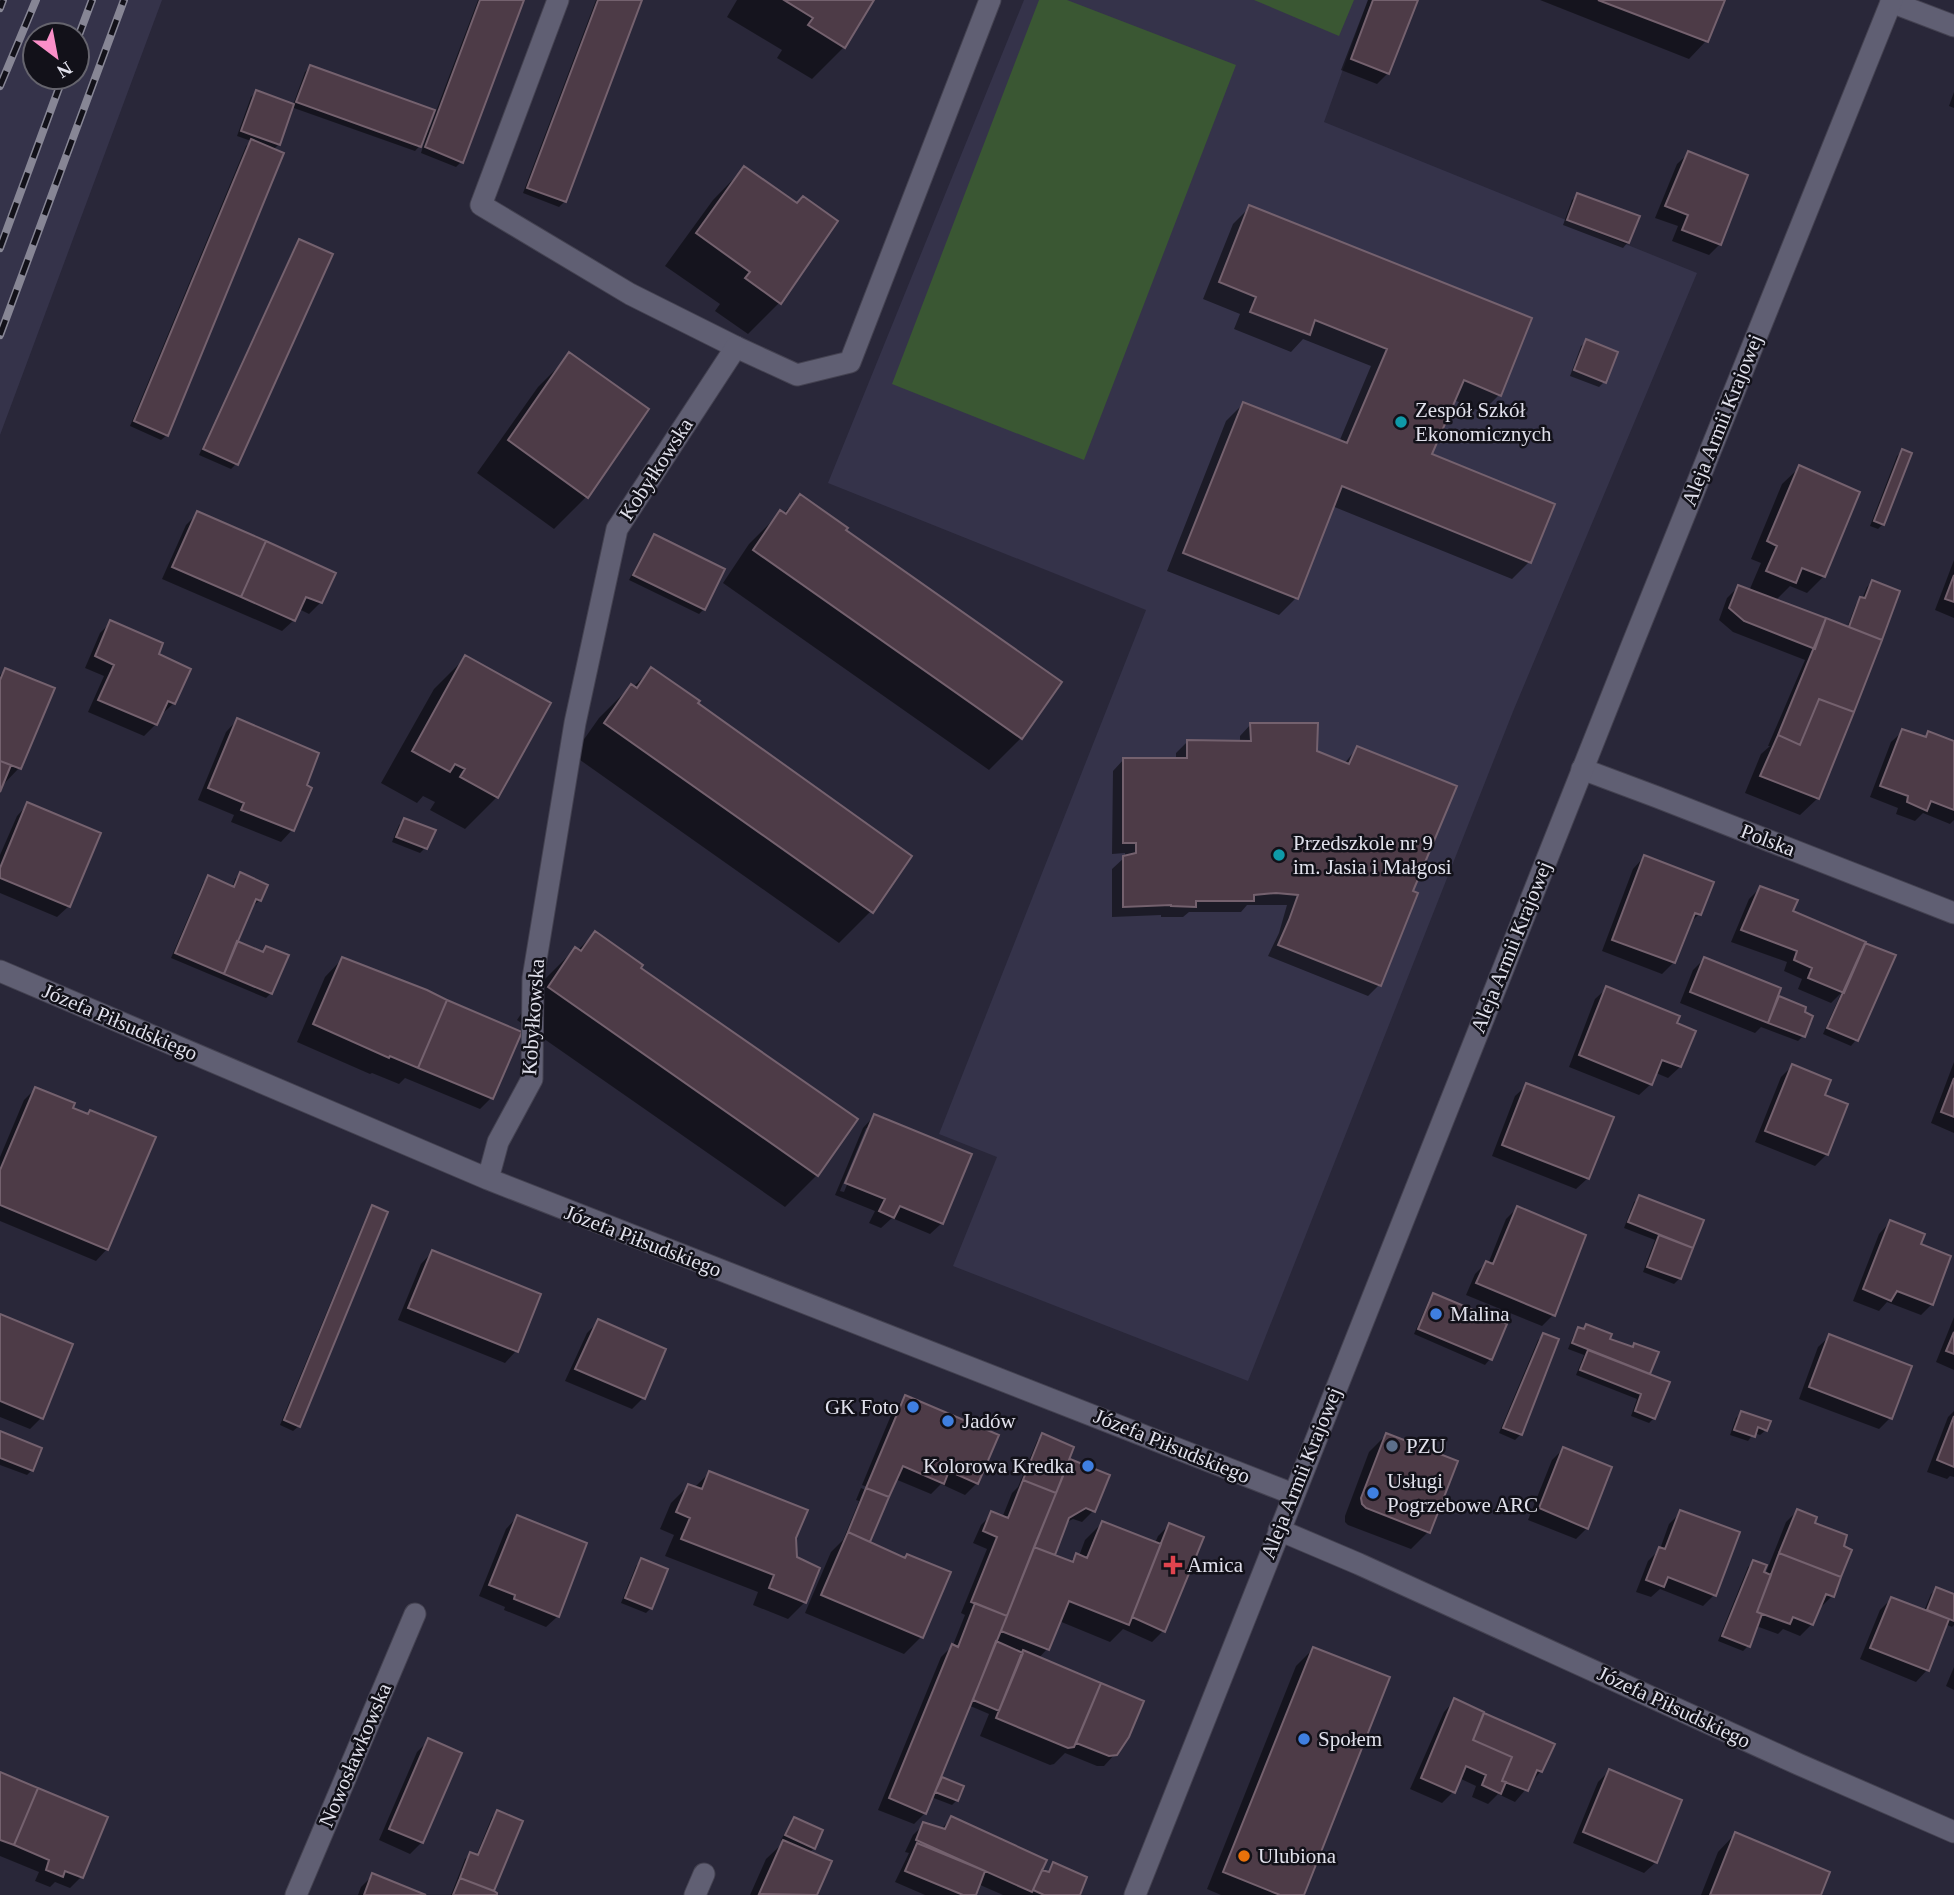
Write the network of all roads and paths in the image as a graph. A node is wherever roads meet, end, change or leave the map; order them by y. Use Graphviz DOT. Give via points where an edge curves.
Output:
graph roads {
  1 [pos="558,0"];
  2 [pos="990,0"];
  3 [pos="1891,1"];
  4 [pos="1954,26"];
  5 [pos="736,347"];
  6 [pos="1582,769"];
  7 [pos="1954,914"];
  8 [pos="0,971"];
  9 [pos="488,1179"];
  10 [pos="1293,1494"];
  11 [pos="1279,1530"];
  12 [pos="415,1614"];
  13 [pos="1954,1832"];
  14 [pos="704,1874"];
  15 [pos="296,1895"];
  16 [pos="695,1895"];
  17 [pos="1135,1895"];
  1 -- 5 [label="street" via="481,205 630,294"];
  2 -- 5 [label="street" via="850,362 797,375"];
  3 -- 4 [label="street"];
  3 -- 6 [label="street, Aleja Armii Krajowej"];
  5 -- 9 [label="street, Kobyłkowska" via="618,529 575,723 535,964 532,1079 498,1142"];
  6 -- 7 [label="street, Polska"];
  6 -- 10 [label="street, Aleja Armii Krajowej"];
  8 -- 9 [label="street, Józefa Piłsudskiego"];
  9 -- 10 [label="street, Józefa Piłsudskiego"];
  10 -- 11 [label="street, Aleja Armii Krajowej"];
  11 -- 13 [label="street, Józefa Piłsudskiego"];
  11 -- 17 [label="street, Aleja Armii Krajowej"];
  12 -- 15 [label="street, Nowosławkowska"];
  14 -- 16 [label="street"];
}
